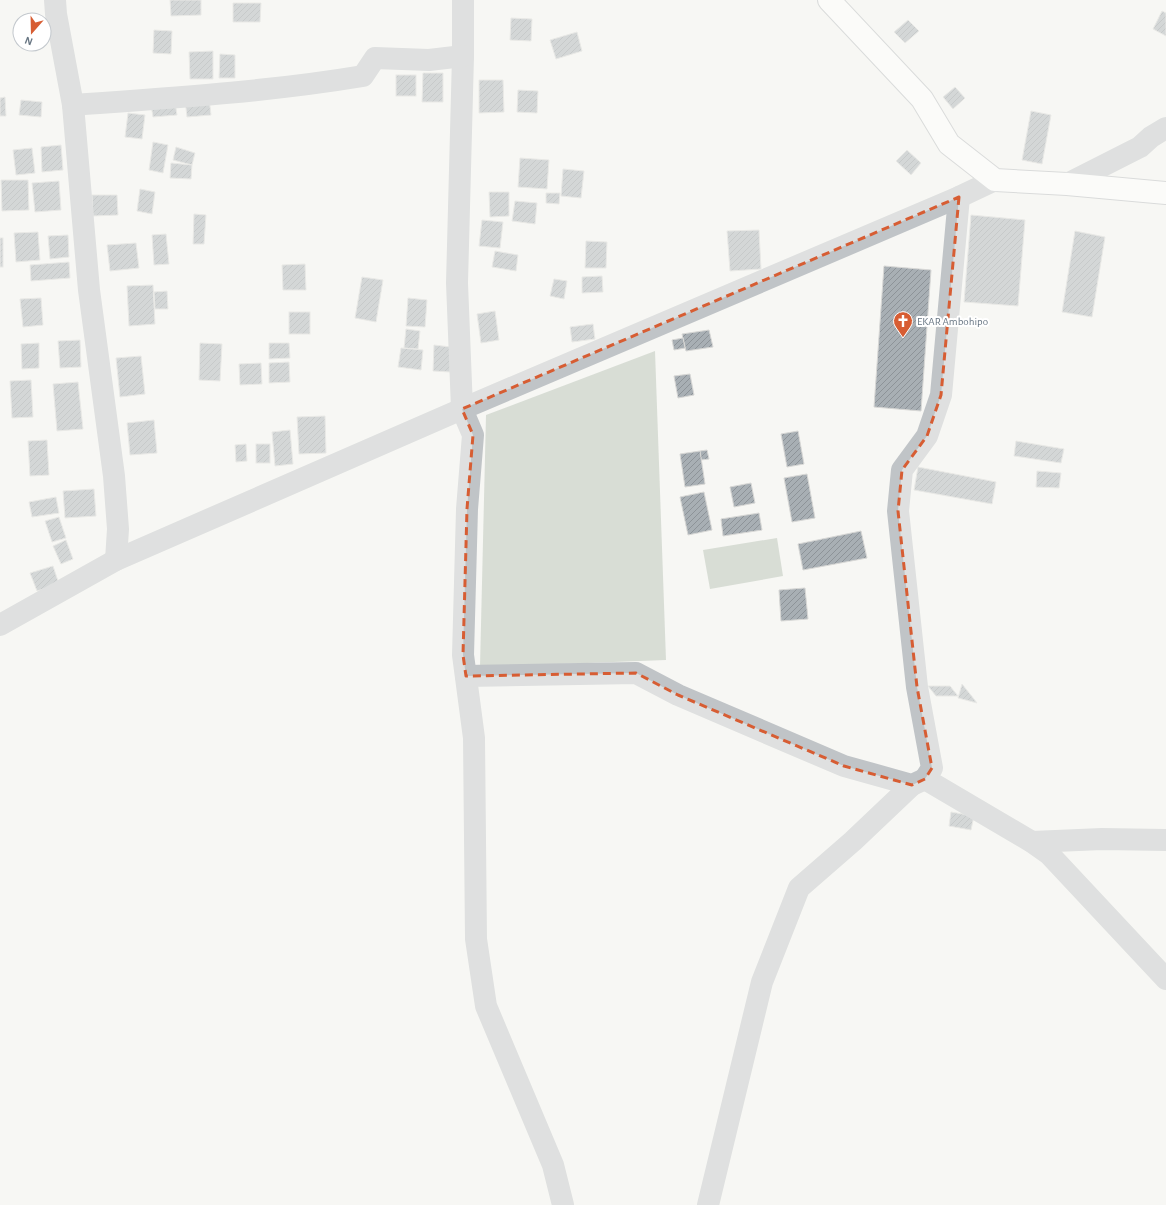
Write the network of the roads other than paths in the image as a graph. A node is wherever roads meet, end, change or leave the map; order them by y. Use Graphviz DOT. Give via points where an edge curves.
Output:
graph roads {
  1 [pos="55,0"];
  2 [pos="463,0"];
  3 [pos="829,0"];
  4 [pos="463,56"];
  5 [pos="73,105"];
  6 [pos="1166,128"];
  7 [pos="995,180"];
  8 [pos="1067,184"];
  9 [pos="1166,193"];
  10 [pos="959,197"];
  11 [pos="462,408"];
  12 [pos="116,560"];
  13 [pos="0,625"];
  14 [pos="466,676"];
  15 [pos="919,782"];
  16 [pos="1166,840"];
  17 [pos="1032,842"];
  18 [pos="1166,979"];
  19 [pos="564,1205"];
  20 [pos="708,1205"];
  1 -- 5 [label="street"];
  2 -- 4 [label="street"];
  3 -- 7 [label="main road" via="922,100 949,144"];
  4 -- 5 [label="street" via="429,60 374,58 363,76 314,84 221,95"];
  4 -- 11 [label="street" via="457,283"];
  5 -- 12 [label="street" via="89,290 114,476 118,529"];
  6 -- 8 [label="street" via="1140,147"];
  7 -- 8 [label="main road"];
  7 -- 10 [label="street"];
  8 -- 9 [label="main road"];
  10 -- 11 [label="street"];
  10 -- 15 [label="street" via="941,395 927,436 902,470 898,511 917,687 932,768"];
  11 -- 12 [label="street"];
  11 -- 14 [label="street" via="473,435 466,509 463,655"];
  12 -- 13 [label="street"];
  14 -- 15 [label="street" via="636,672 678,695 844,766"];
  14 -- 19 [label="street" via="474,738 476,939 486,1006 553,1165"];
  15 -- 17 [label="street"];
  15 -- 20 [label="street" via="798,888 762,982"];
  16 -- 17 [label="street"];
  17 -- 18 [label="street" via="1050,854"];
}
